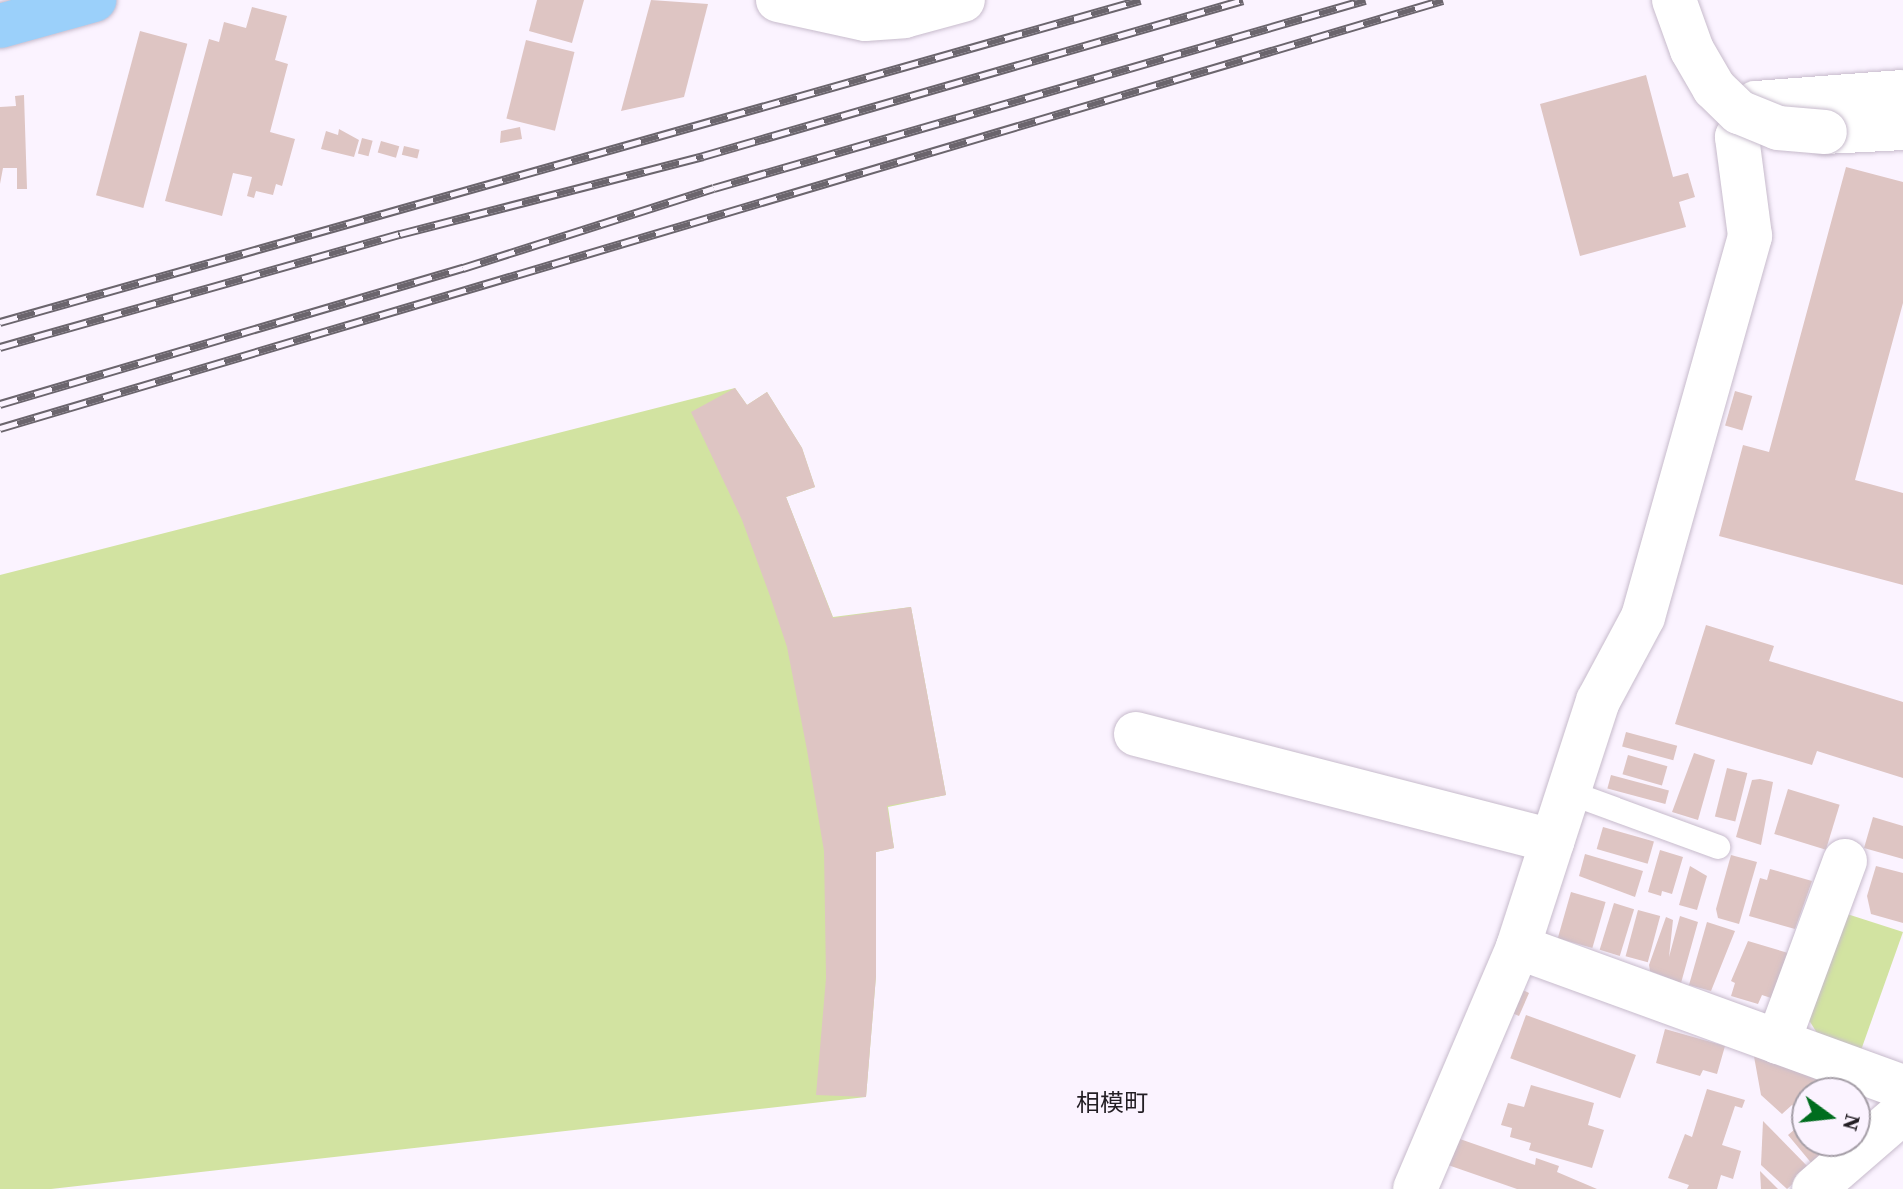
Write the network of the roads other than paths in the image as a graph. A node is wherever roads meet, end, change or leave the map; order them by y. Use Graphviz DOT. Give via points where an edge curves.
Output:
graph roads {
  1 [pos="94,0"];
  2 [pos="778,0"];
  3 [pos="963,0"];
  4 [pos="1674,0"];
  5 [pos="0,26"];
  6 [pos="1903,92"];
  7 [pos="1903,128"];
  8 [pos="1136,734"];
  9 [pos="1568,792"];
  10 [pos="1552,841"];
  11 [pos="1718,847"];
  12 [pos="1845,861"];
  13 [pos="1518,947"];
  14 [pos="1778,1042"];
  15 [pos="1903,1087"];
  16 [pos="1903,1112"];
  17 [pos="1415,1189"];
  18 [pos="1814,1189"];
  1 -- 5 [label="highway"];
  2 -- 3 [label="street" via="865,19 904,16"];
  4 -- 7 [label="street, bridge" via="1692,50 1714,88 1739,112 1778,128"];
  6 -- 9 [label="street" via="1756,103 1737,137 1750,236 1643,617 1598,701"];
  8 -- 10 [label="street"];
  9 -- 10 [label="street"];
  9 -- 11 [label="lane"];
  10 -- 13 [label="street"];
  12 -- 14 [label="street"];
  13 -- 14 [label="street"];
  13 -- 17 [label="street"];
  14 -- 15 [label="street"];
  16 -- 18 [label="street"];
}
